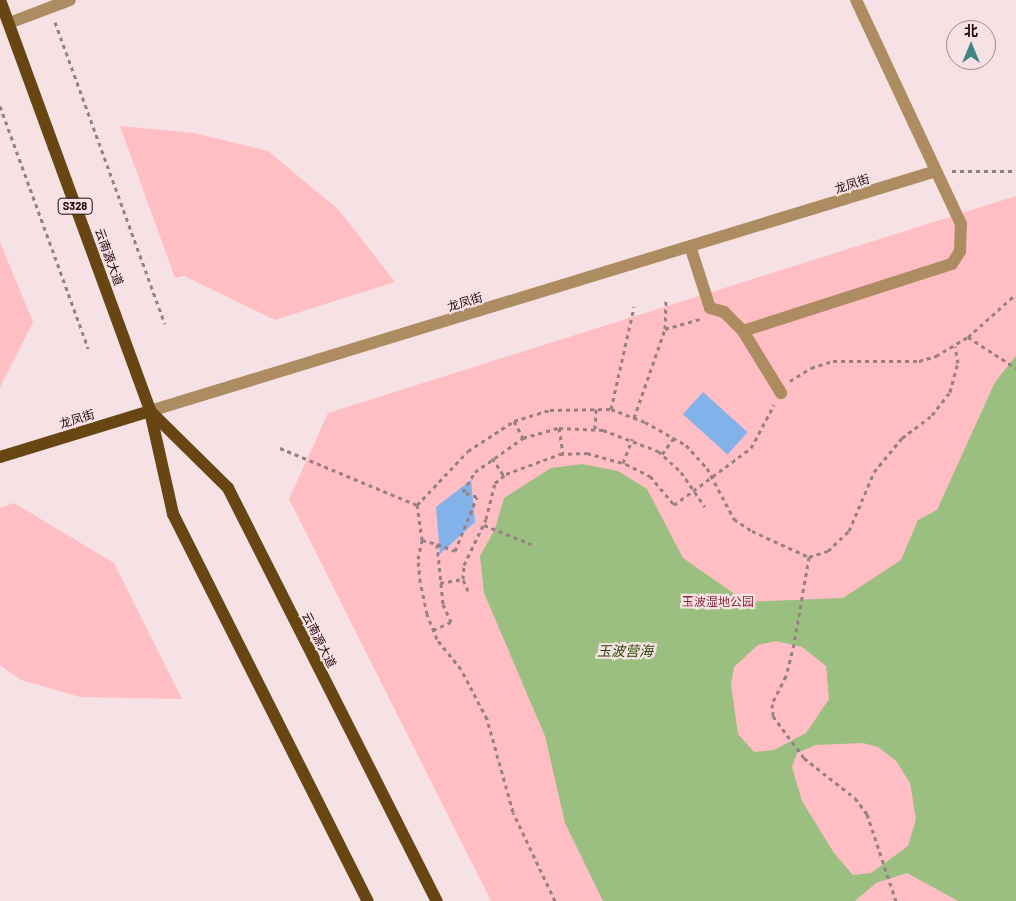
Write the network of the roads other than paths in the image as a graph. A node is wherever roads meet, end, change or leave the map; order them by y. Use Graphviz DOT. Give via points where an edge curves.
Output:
graph roads {
  1 [pos="0,0"];
  2 [pos="70,0"];
  3 [pos="856,0"];
  4 [pos="8,23"];
  5 [pos="936,171"];
  6 [pos="691,249"];
  7 [pos="743,331"];
  8 [pos="781,393"];
  9 [pos="150,411"];
  10 [pos="0,457"];
  11 [pos="368,901"];
  12 [pos="437,901"];
  1 -- 4 [label="main road, 云南源大道 / S328"];
  2 -- 4 [label="street"];
  3 -- 5 [label="street"];
  4 -- 9 [label="main road, 云南源大道 / S328"];
  5 -- 6 [label="street, 龙凤街"];
  5 -- 7 [label="street" via="961,224 960,251 952,264"];
  6 -- 7 [label="street" via="710,308 724,312"];
  6 -- 9 [label="street, 龙凤街"];
  7 -- 8 [label="street"];
  9 -- 10 [label="main road, 龙凤街"];
  9 -- 11 [label="main road, 云南源大道" via="173,514"];
  9 -- 12 [label="main road, 云南源大道" via="228,488"];
}
